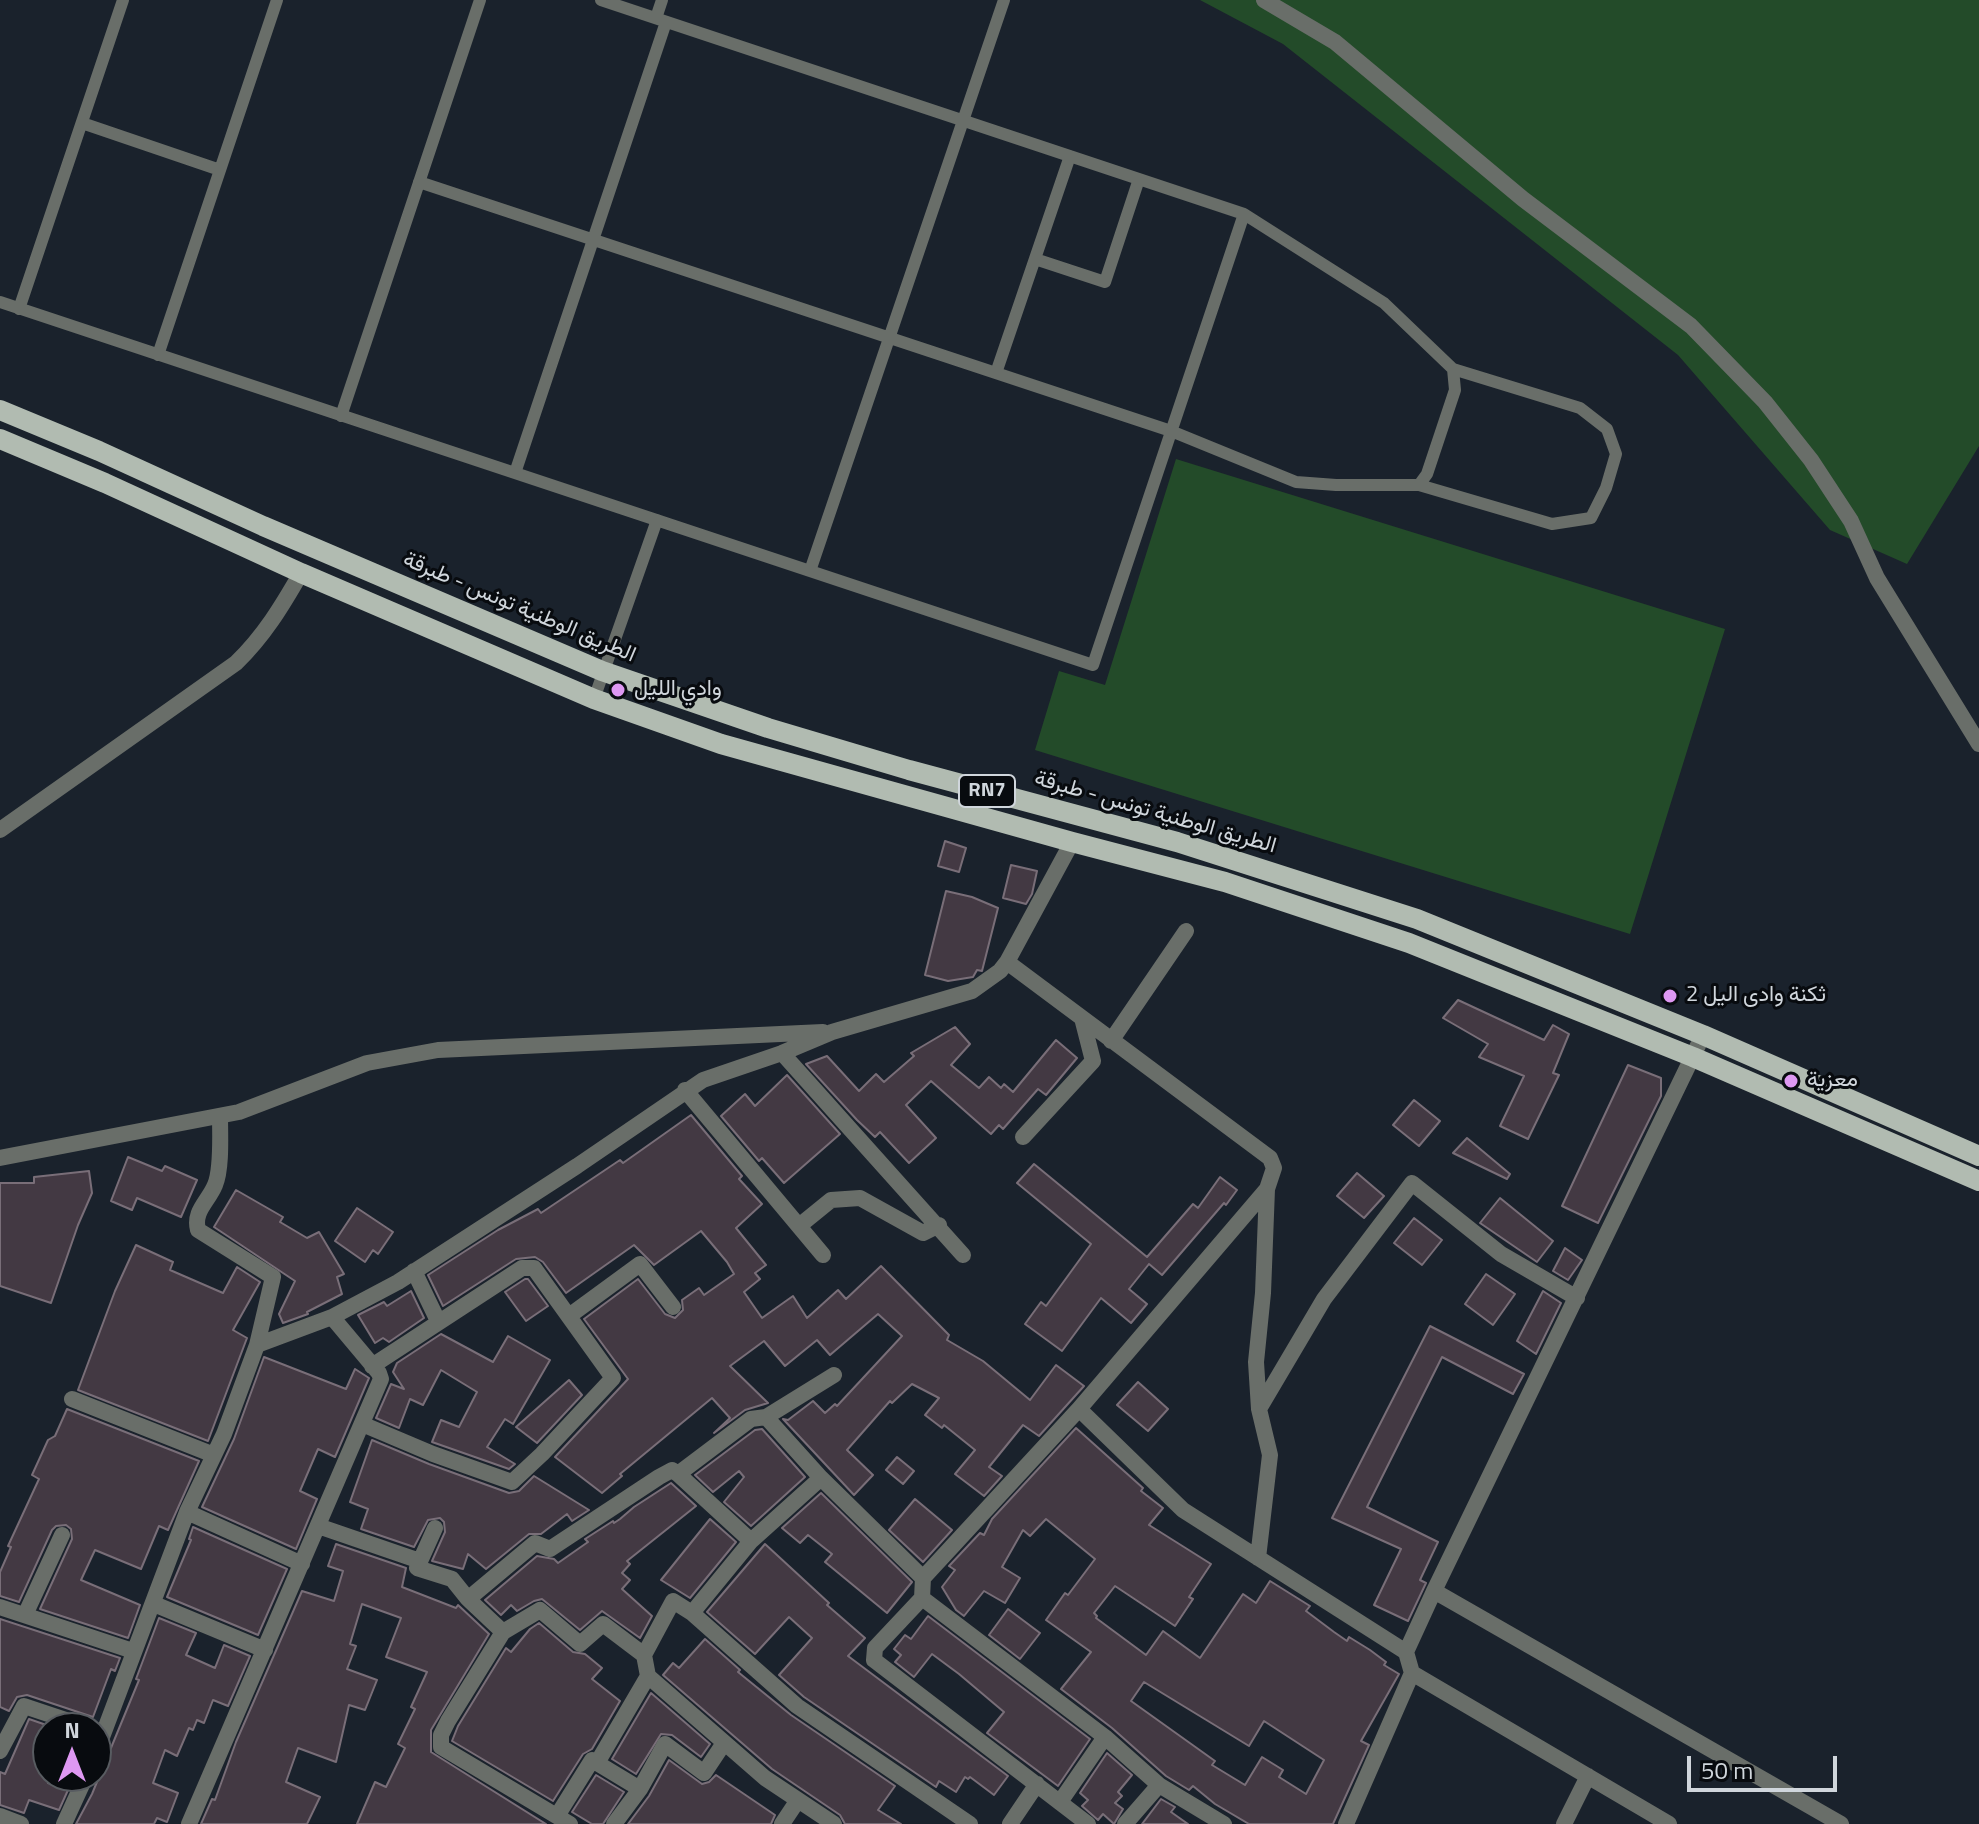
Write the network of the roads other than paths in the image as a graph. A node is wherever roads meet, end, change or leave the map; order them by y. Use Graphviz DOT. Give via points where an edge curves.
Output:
graph roads {
  1 [pos="123,0"];
  2 [pos="277,0"];
  3 [pos="480,0"];
  4 [pos="601,0"];
  5 [pos="662,0"];
  6 [pos="1004,0"];
  7 [pos="1264,0"];
  8 [pos="661,20"];
  9 [pos="963,120"];
  10 [pos="82,123"];
  11 [pos="1070,156"];
  12 [pos="220,170"];
  13 [pos="1139,179"];
  14 [pos="419,182"];
  15 [pos="1244,214"];
  16 [pos="593,239"];
  17 [pos="1035,259"];
  18 [pos="0,302"];
  19 [pos="19,309"];
  20 [pos="889,338"];
  21 [pos="158,355"];
  22 [pos="1453,369"];
  23 [pos="996,373"];
  24 [pos="0,410"];
  25 [pos="341,416"];
  26 [pos="1171,431"];
  27 [pos="0,439"];
  28 [pos="515,473"];
  29 [pos="1419,485"];
  30 [pos="657,520"];
  31 [pos="810,571"];
  32 [pos="301,573"];
  33 [pos="602,671"];
  34 [pos="594,699"];
  35 [pos="1979,744"];
  36 [pos="0,830"];
  37 [pos="1072,842"];
  38 [pos="1186,931"];
  39 [pos="1007,962"];
  40 [pos="1082,1018"];
  41 [pos="832,1032"];
  42 [pos="1703,1035"];
  43 [pos="1111,1041"];
  44 [pos="782,1053"];
  45 [pos="1693,1057"];
  46 [pos="685,1090"];
  47 [pos="220,1116"];
  48 [pos="1023,1137"];
  49 [pos="1979,1156"];
  50 [pos="0,1158"];
  51 [pos="1979,1181"];
  52 [pos="1267,1189"];
  53 [pos="939,1225"];
  54 [pos="799,1226"];
  55 [pos="823,1255"];
  56 [pos="963,1255"];
  57 [pos="414,1271"];
  58 [pos="1577,1298"];
  59 [pos="673,1307"];
  60 [pos="569,1316"];
  61 [pos="332,1317"];
  62 [pos="438,1321"];
  63 [pos="257,1345"];
  64 [pos="372,1366"];
  65 [pos="834,1375"];
  66 [pos="72,1399"];
  67 [pos="1079,1409"];
  68 [pos="1259,1409"];
  69 [pos="766,1417"];
  70 [pos="362,1424"];
  71 [pos="214,1455"];
  72 [pos="678,1474"];
  73 [pos="821,1478"];
  74 [pos="187,1512"];
  75 [pos="318,1526"];
  76 [pos="435,1528"];
  77 [pos="62,1535"];
  78 [pos="751,1541"];
  79 [pos="1258,1558"];
  80 [pos="420,1561"];
  81 [pos="302,1564"];
  82 [pos="923,1578"];
  83 [pos="1434,1591"];
  84 [pos="922,1598"];
  85 [pos="468,1599"];
  86 [pos="154,1604"];
  87 [pos="0,1607"];
  88 [pos="692,1613"];
  89 [pos="25,1615"];
  90 [pos="503,1632"];
  91 [pos="265,1650"];
  92 [pos="133,1651"];
  93 [pos="1406,1652"];
  94 [pos="644,1655"];
  95 [pos="1412,1673"];
  96 [pos="648,1676"];
  97 [pos="42,1712"];
  98 [pos="105,1712"];
  99 [pos="1105,1737"];
  100 [pos="724,1743"];
  101 [pos="0,1751"];
  102 [pos="597,1763"];
  103 [pos="1588,1776"];
  104 [pos="1037,1784"];
  105 [pos="1159,1785"];
  106 [pos="640,1789"];
  107 [pos="79,1792"];
  108 [pos="798,1800"];
  109 [pos="1060,1802"];
  110 [pos="0,1816"];
  111 [pos="563,1820"];
  112 [pos="1660,1822"];
  113 [pos="21,1824"];
  114 [pos="64,1824"];
  115 [pos="189,1824"];
  116 [pos="614,1824"];
  117 [pos="782,1824"];
  118 [pos="834,1824"];
  119 [pos="970,1824"];
  120 [pos="1010,1824"];
  121 [pos="1088,1824"];
  122 [pos="1125,1824"];
  123 [pos="1224,1824"];
  124 [pos="1346,1824"];
  125 [pos="1564,1824"];
  126 [pos="1841,1824"];
  1 -- 10 [label="lane"];
  2 -- 12 [label="lane"];
  3 -- 14 [label="lane"];
  4 -- 8 [label="lane"];
  5 -- 8 [label="lane"];
  6 -- 9 [label="lane"];
  7 -- 35 [label="street" via="1335,42 1523,199 1679,316 1765,402 1851,521 1877,578"];
  8 -- 9 [label="lane"];
  8 -- 16 [label="lane"];
  9 -- 11 [label="lane"];
  9 -- 20 [label="lane"];
  10 -- 12 [label="lane"];
  10 -- 19 [label="lane"];
  11 -- 13 [label="lane"];
  11 -- 17 [label="lane"];
  12 -- 21 [label="lane"];
  13 -- 15 [label="lane"];
  13 -- 17 [label="lane" via="1105,282"];
  14 -- 16 [label="lane"];
  14 -- 25 [label="lane"];
  15 -- 22 [label="lane" via="1384,303"];
  15 -- 26 [label="lane"];
  16 -- 20 [label="lane"];
  16 -- 28 [label="lane"];
  17 -- 23 [label="lane"];
  18 -- 19 [label="lane"];
  19 -- 21 [label="lane"];
  20 -- 23 [label="lane"];
  20 -- 31 [label="lane"];
  21 -- 25 [label="lane"];
  22 -- 29 [label="lane" via="1455,390"];
  22 -- 29 [label="lane" via="1580,408 1607,429 1616,454 1591,518 1552,524"];
  23 -- 26 [label="lane"];
  24 -- 33 [label="main road, الطريق الوطنية تونس - طبرقة / RN7"];
  25 -- 28 [label="lane"];
  26 -- 29 [label="lane" via="1296,482"];
  26 -- 31 [label="lane" via="1093,665"];
  27 -- 32 [label="main road, RN7"];
  28 -- 30 [label="lane"];
  30 -- 31 [label="lane"];
  30 -- 33 [label="lane"];
  32 -- 34 [label="main road, RN7"];
  32 -- 36 [label="street" via="273,622 236,663"];
  33 -- 34 [label="lane"];
  33 -- 42 [label="main road, الطريق الوطنية تونس - طبرقة / RN7" via="853,754 1308,882 1417,919"];
  34 -- 37 [label="main road, RN7" via="721,744"];
  37 -- 39 [label="street"];
  37 -- 45 [label="main road, RN7" via="1225,882 1409,943"];
  38 -- 43 [label="street"];
  39 -- 40 [label="street"];
  39 -- 41 [label="street" via="972,991"];
  40 -- 43 [label="street"];
  40 -- 48 [label="street" via="1093,1061"];
  41 -- 44 [label="street"];
  41 -- 47 [label="street" via="438,1050 367,1063"];
  42 -- 45 [label="street"];
  42 -- 49 [label="main road, الطريق الوطنية تونس - طبرقة / RN7"];
  43 -- 52 [label="street" via="1270,1158 1274,1168"];
  44 -- 46 [label="street"];
  44 -- 53 [label="street"];
  45 -- 51 [label="main road, RN7"];
  45 -- 58 [label="street"];
  46 -- 54 [label="street"];
  46 -- 57 [label="street"];
  47 -- 50 [label="street"];
  47 -- 63 [label="street" via="217,1183 197,1224 198,1230 273,1277"];
  52 -- 67 [label="street"];
  52 -- 68 [label="street" via="1256,1362"];
  53 -- 54 [label="street" via="923,1233 860,1198 831,1200"];
  53 -- 56 [label="street"];
  54 -- 55 [label="street"];
  57 -- 61 [label="street"];
  57 -- 62 [label="street"];
  58 -- 68 [label="street" via="1501,1254 1412,1183 1324,1299"];
  58 -- 83 [label="street"];
  59 -- 60 [label="street" via="640,1264"];
  60 -- 62 [label="street" via="529,1267"];
  60 -- 70 [label="street" via="613,1378 512,1482"];
  61 -- 63 [label="street"];
  61 -- 64 [label="street"];
  62 -- 64 [label="street"];
  63 -- 71 [label="street"];
  64 -- 70 [label="street" via="381,1379"];
  65 -- 69 [label="street"];
  66 -- 71 [label="street"];
  67 -- 79 [label="street" via="1183,1510"];
  67 -- 82 [label="street"];
  68 -- 79 [label="street" via="1270,1455"];
  69 -- 72 [label="street" via="751,1419"];
  69 -- 73 [label="street"];
  70 -- 75 [label="street"];
  71 -- 74 [label="street"];
  72 -- 78 [label="street"];
  72 -- 85 [label="street" via="672,1470 659,1477 550,1549 535,1543"];
  73 -- 78 [label="street"];
  73 -- 82 [label="street"];
  74 -- 81 [label="street"];
  74 -- 86 [label="street"];
  75 -- 80 [label="street"];
  75 -- 81 [label="street"];
  76 -- 80 [label="street"];
  77 -- 89 [label="street"];
  78 -- 88 [label="street"];
  79 -- 93 [label="street"];
  80 -- 85 [label="street" via="417,1568 452,1579"];
  81 -- 91 [label="street"];
  82 -- 84 [label="street"];
  83 -- 93 [label="street"];
  83 -- 126 [label="street"];
  84 -- 99 [label="street"];
  84 -- 104 [label="street" via="875,1648 874,1660"];
  85 -- 90 [label="street"];
  86 -- 91 [label="street"];
  86 -- 92 [label="street"];
  87 -- 89 [label="street"];
  88 -- 94 [label="street" via="673,1601"];
  88 -- 119 [label="street" via="797,1706"];
  89 -- 92 [label="street"];
  90 -- 94 [label="street" via="540,1610 580,1644 603,1624"];
  90 -- 111 [label="street" via="448,1721 441,1747"];
  91 -- 115 [label="street"];
  92 -- 98 [label="street"];
  93 -- 95 [label="street"];
  94 -- 96 [label="street"];
  95 -- 103 [label="street"];
  95 -- 124 [label="street"];
  96 -- 100 [label="street"];
  96 -- 102 [label="street"];
  97 -- 101 [label="street" via="24,1706"];
  99 -- 105 [label="street"];
  99 -- 109 [label="street"];
  100 -- 106 [label="street" via="704,1773 665,1744"];
  100 -- 108 [label="street"];
  102 -- 106 [label="street"];
  102 -- 111 [label="street" via="592,1760"];
  103 -- 112 [label="street"];
  103 -- 125 [label="street"];
  104 -- 109 [label="street"];
  104 -- 120 [label="street"];
  105 -- 122 [label="street"];
  105 -- 123 [label="street"];
  106 -- 116 [label="street"];
  107 -- 114 [label="street"];
  108 -- 117 [label="street"];
  108 -- 118 [label="street"];
  109 -- 121 [label="street"];
  110 -- 113 [label="street"];
}
